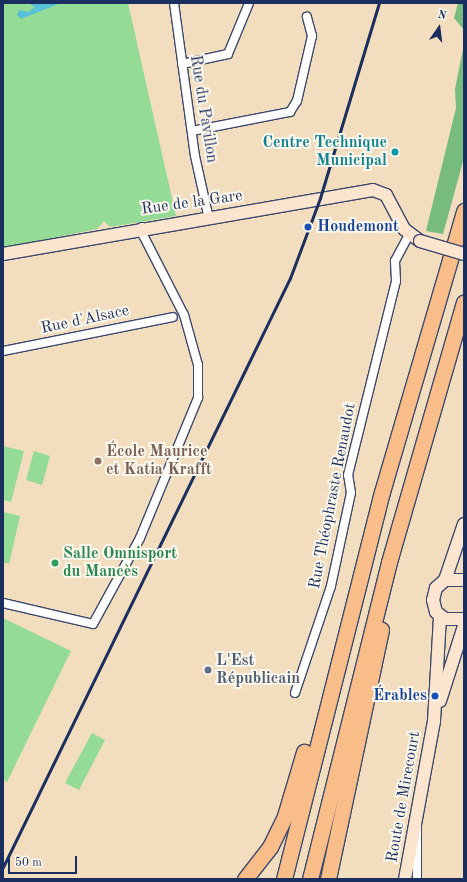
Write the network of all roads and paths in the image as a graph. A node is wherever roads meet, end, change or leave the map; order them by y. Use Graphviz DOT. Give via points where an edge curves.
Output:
graph roads {
  1 [pos="174,3"];
  2 [pos="249,3"];
  3 [pos="307,17"];
  4 [pos="182,64"];
  5 [pos="192,131"];
  6 [pos="464,211"];
  7 [pos="209,219"];
  8 [pos="142,227"];
  9 [pos="415,238"];
  10 [pos="3,254"];
  11 [pos="464,254"];
  12 [pos="464,303"];
  13 [pos="173,317"];
  14 [pos="3,351"];
  15 [pos="464,524"];
  16 [pos="389,562"];
  17 [pos="445,580"];
  18 [pos="464,580"];
  19 [pos="3,603"];
  20 [pos="440,616"];
  21 [pos="464,619"];
  22 [pos="464,626"];
  23 [pos="295,694"];
  24 [pos="434,721"];
  25 [pos="321,724"];
  26 [pos="416,818"];
  27 [pos="342,819"];
  28 [pos="245,879"];
  29 [pos="284,879"];
  30 [pos="310,879"];
  31 [pos="328,879"];
  32 [pos="333,879"];
  33 [pos="405,879"];
  34 [pos="417,879"];
  1 -- 4 [label="street, Rue du Pavillon"];
  2 -- 4 [label="street" via="228,54"];
  3 -- 5 [label="street" via="312,36 298,100 290,112"];
  4 -- 5 [label="street, Rue du Pavillon"];
  5 -- 7 [label="street, Rue du Pavillon"];
  6 -- 25 [label="highway" via="382,492"];
  7 -- 8 [label="main road, Rue de la Gare"];
  7 -- 9 [label="main road, Rue de la Gare" via="366,191 386,195"];
  8 -- 10 [label="main road, Rue de la Gare"];
  8 -- 19 [label="street" via="143,235 184,315 198,365 200,388 140,538 93,624"];
  9 -- 11 [label="main road, bridge"];
  9 -- 23 [label="street, Rue Théophraste Renaudot" via="395,261 396,281 348,475 351,493 331,586"];
  12 -- 16 [label="highway"];
  13 -- 14 [label="street, Rue d'Alsace"];
  15 -- 17 [label="main road"];
  16 -- 27 [label="highway" via="383,620"];
  16 -- 30 [label="highway"];
  17 -- 18 [label="main road"];
  17 -- 20 [label="main road" via="436,588 433,600"];
  20 -- 21 [label="main road" via="450,621"];
  20 -- 24 [label="main road, Route de Mirecourt"];
  22 -- 24 [label="main road, Route de Mirecourt"];
  24 -- 26 [label="main road, Route de Mirecourt"];
  25 -- 28 [label="highway" via="307,743 285,816 270,848"];
  25 -- 29 [label="highway"];
  26 -- 33 [label="main road, Route de Mirecourt"];
  26 -- 34 [label="street"];
  27 -- 31 [label="highway"];
  27 -- 32 [label="highway"];
}
